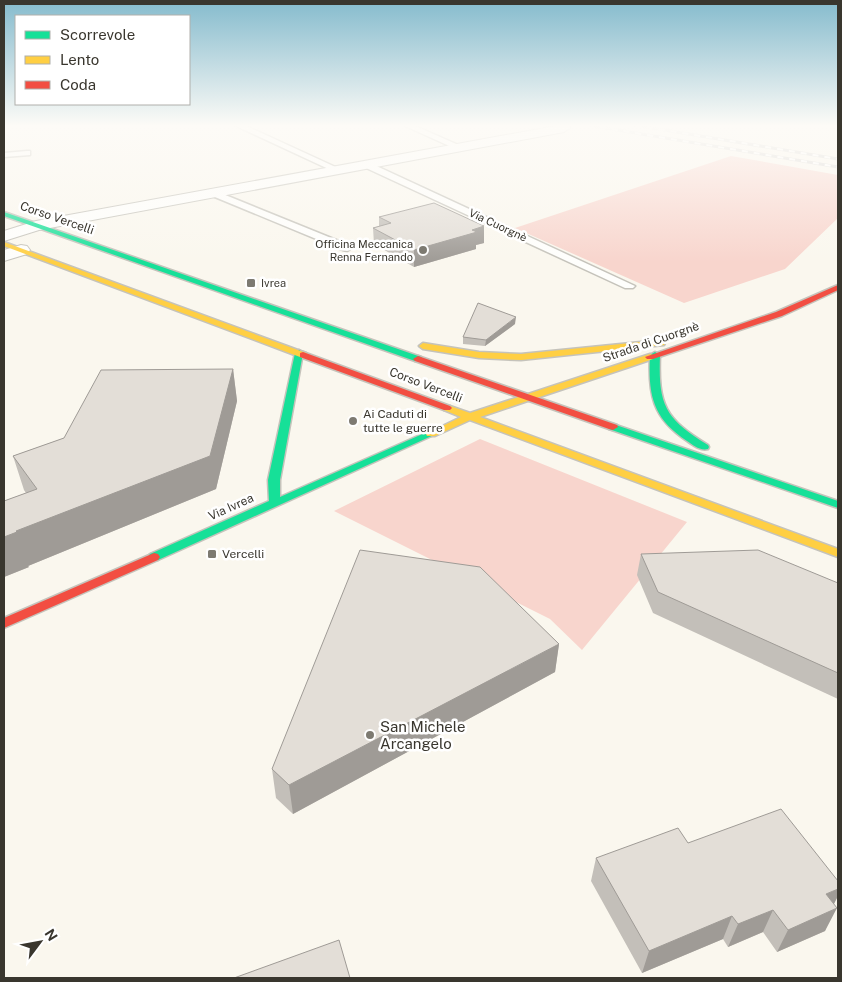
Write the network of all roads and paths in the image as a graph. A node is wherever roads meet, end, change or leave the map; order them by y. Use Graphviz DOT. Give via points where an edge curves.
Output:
graph roads {
  1 [pos="334,171"];
  2 [pos="380,171"];
  3 [pos="213,193"];
  4 [pos="4,214"];
  5 [pos="36,226"];
  6 [pos="4,236"];
  7 [pos="4,244"];
  8 [pos="347,248"];
  9 [pos="21,250"];
  10 [pos="4,256"];
  11 [pos="630,286"];
  12 [pos="838,287"];
  13 [pos="334,330"];
  14 [pos="700,340"];
  15 [pos="299,353"];
  16 [pos="655,356"];
  17 [pos="529,397"];
  18 [pos="470,417"];
  19 [pos="760,478"];
  20 [pos="275,502"];
  21 [pos="838,505"];
  22 [pos="838,552"];
  23 [pos="4,624"];
  1 -- 3 [label="street"];
  2 -- 11 [label="lane, Via Cuorgnè"];
  3 -- 5 [label="street"];
  3 -- 8 [label="lane"];
  4 -- 5 [label="main road, Corso Vercelli"];
  5 -- 6 [label="street"];
  5 -- 13 [label="main road, Corso Vercelli"];
  7 -- 9 [label="main road, Corso Vercelli"];
  9 -- 10 [label="street"];
  9 -- 15 [label="main road, Corso Vercelli"];
  12 -- 14 [label="main road, Strada di Cuorgnè" via="779,314"];
  13 -- 14 [label="main road" via="448,351 504,357"];
  13 -- 17 [label="main road, Corso Vercelli"];
  14 -- 16 [label="main road, Strada di Cuorgnè"];
  15 -- 18 [label="main road, Corso Vercelli"];
  15 -- 20 [label="main road" via="274,480"];
  16 -- 17 [label="main road, Strada di Cuorgnè"];
  16 -- 19 [label="main road" via="653,395 670,425"];
  17 -- 18 [label="main road, Strada di Cuorgnè"];
  17 -- 19 [label="main road, Corso Vercelli"];
  18 -- 20 [label="main road, Via Ivrea"];
  18 -- 22 [label="main road, Corso Vercelli"];
  19 -- 21 [label="main road, Corso Vercelli"];
  20 -- 23 [label="main road, Via Ivrea"];
}
